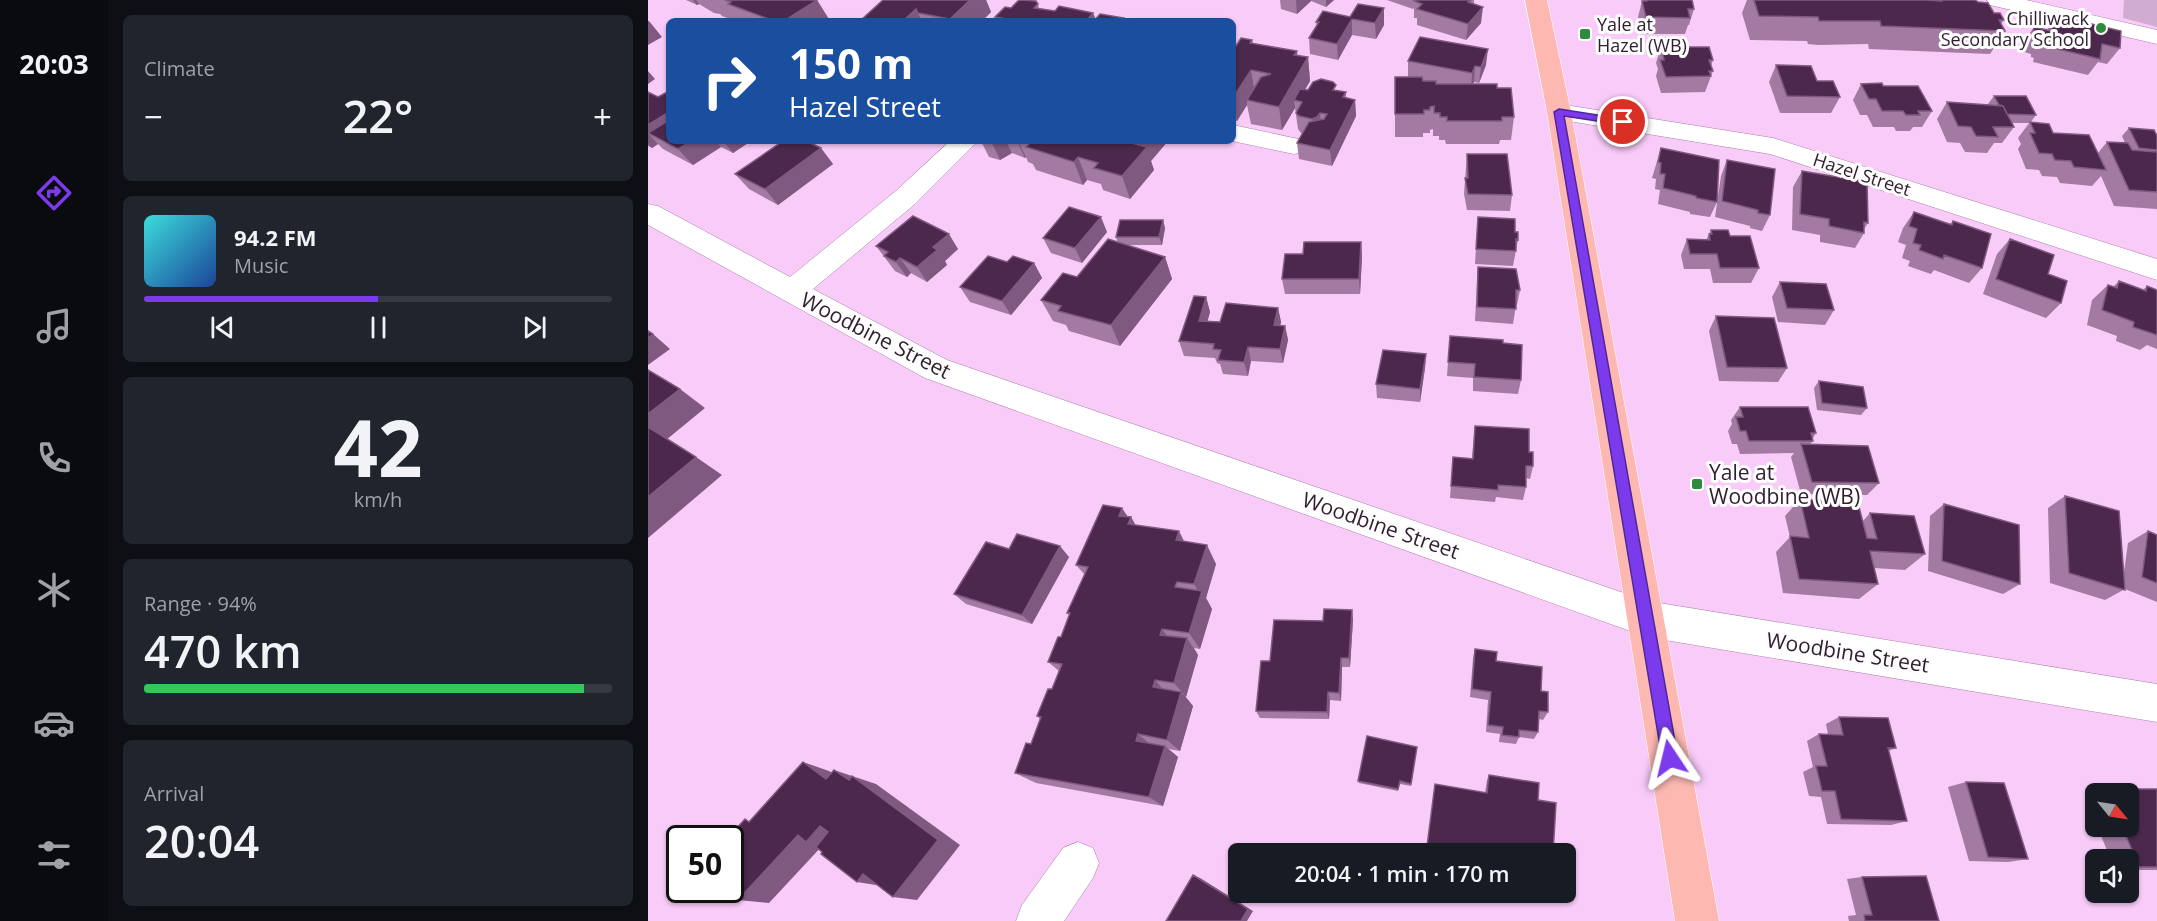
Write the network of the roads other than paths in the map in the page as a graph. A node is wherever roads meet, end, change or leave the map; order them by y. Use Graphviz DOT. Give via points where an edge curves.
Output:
graph roads {
  1 [pos="1536,0"];
  2 [pos="1998,0"];
  3 [pos="2055,0"];
  4 [pos="2081,20"];
  5 [pos="2157,38"];
  6 [pos="1559,112"];
  7 [pos="1236,134"];
  8 [pos="961,144"];
  9 [pos="1294,146"];
  10 [pos="648,213"];
  11 [pos="2157,270"];
  12 [pos="792,291"];
  13 [pos="1647,619"];
  14 [pos="2157,703"];
  15 [pos="1078,863"];
  16 [pos="1038,921"];
  17 [pos="1697,921"];
  1 -- 6 [label="main road"];
  2 -- 4 [label="street"];
  3 -- 4 [label="street"];
  4 -- 5 [label="street"];
  6 -- 11 [label="street, Hazel Street" via="1773,146"];
  6 -- 13 [label="main road"];
  7 -- 9 [label="street"];
  8 -- 12 [label="street" via="906,197"];
  10 -- 12 [label="street, Woodbine Street"];
  12 -- 13 [label="street, Woodbine Street" via="936,369"];
  13 -- 14 [label="street, Woodbine Street"];
  13 -- 17 [label="main road"];
  15 -- 16 [label="street"];
}
